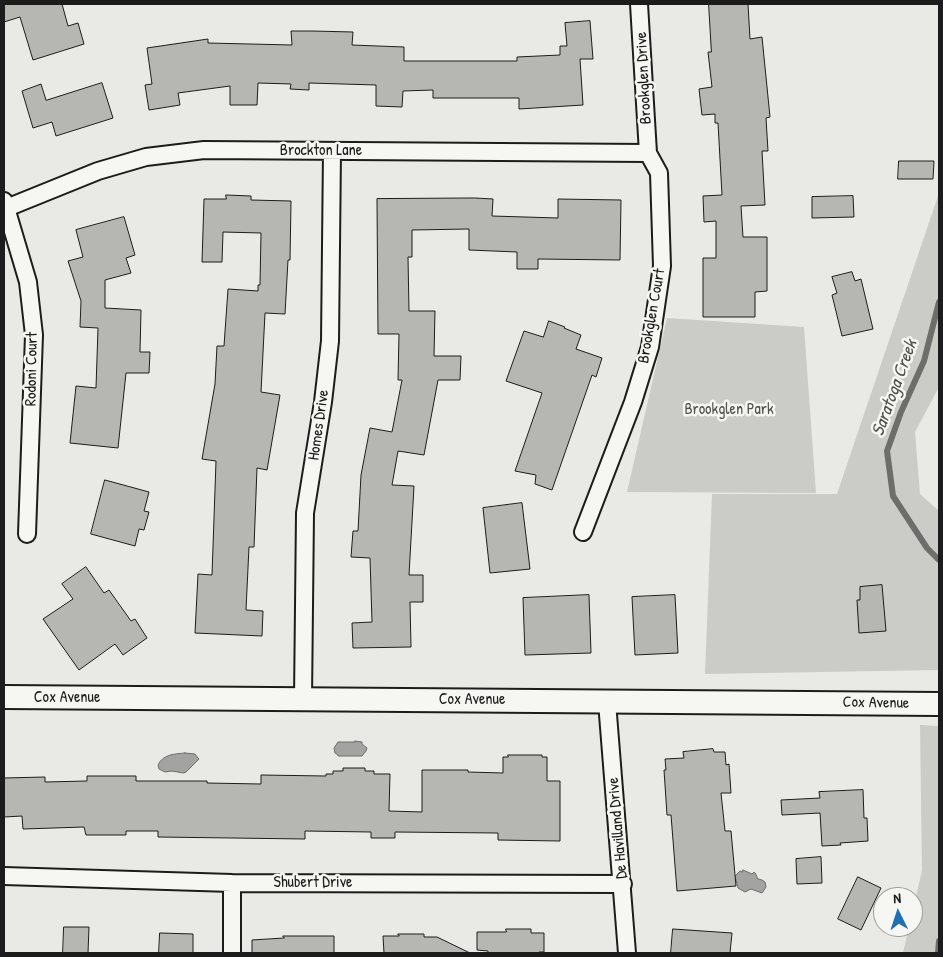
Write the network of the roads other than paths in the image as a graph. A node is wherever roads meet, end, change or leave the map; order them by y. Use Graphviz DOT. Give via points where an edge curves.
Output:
graph roads {
  1 [pos="639,4"];
  2 [pos="332,151"];
  3 [pos="648,153"];
  4 [pos="4,206"];
  5 [pos="583,532"];
  6 [pos="27,534"];
  7 [pos="4,697"];
  8 [pos="303,699"];
  9 [pos="607,702"];
  10 [pos="939,704"];
  11 [pos="4,876"];
  12 [pos="232,883"];
  13 [pos="623,884"];
  14 [pos="232,953"];
  15 [pos="628,953"];
  1 -- 3 [label="street, Brookglen Drive"];
  2 -- 3 [label="street, Brockton Lane"];
  2 -- 4 [label="street, Brockton Lane" via="204,150 146,157"];
  2 -- 8 [label="street, Homes Drive" via="330,341 306,513"];
  3 -- 5 [label="street, Brookglen Court" via="659,173 662,266 650,347 633,402"];
  4 -- 6 [label="street, Rodoni Court" via="28,282 34,336"];
  7 -- 8 [label="main road, Cox Avenue"];
  8 -- 9 [label="main road, Cox Avenue"];
  9 -- 10 [label="main road, Cox Avenue"];
  9 -- 13 [label="street, De Havilland Drive"];
  11 -- 12 [label="street, Shubert Drive"];
  12 -- 13 [label="street, Shubert Drive"];
  12 -- 14 [label="street"];
  13 -- 15 [label="street, De Havilland Drive"];
}
